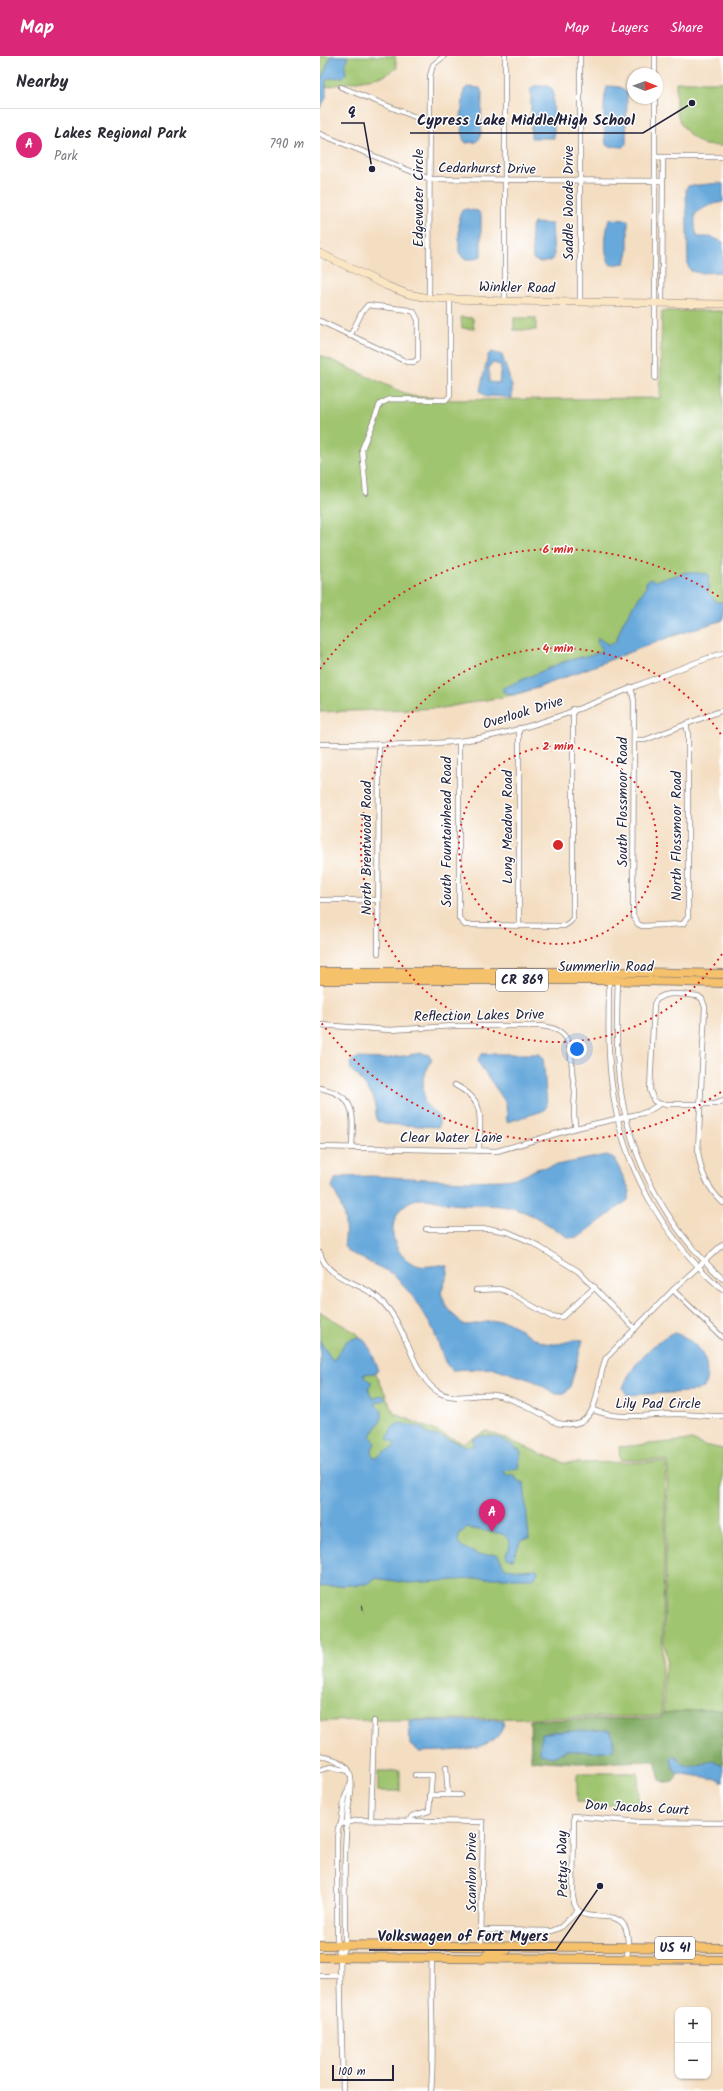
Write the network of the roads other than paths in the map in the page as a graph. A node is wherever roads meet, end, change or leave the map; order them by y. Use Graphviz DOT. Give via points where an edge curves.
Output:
graph roads {
  1 [pos="444,56"];
  2 [pos="505,56"];
  3 [pos="580,56"];
  4 [pos="655,56"];
  5 [pos="655,68"];
  6 [pos="341,87"];
  7 [pos="655,104"];
  8 [pos="430,123"];
  9 [pos="320,134"];
  10 [pos="655,157"];
  11 [pos="723,157"];
  12 [pos="662,158"];
  13 [pos="430,179"];
  14 [pos="505,180"];
  15 [pos="580,180"];
  16 [pos="655,181"];
  17 [pos="662,181"];
  18 [pos="320,254"];
  19 [pos="429,298"];
  20 [pos="450,300"];
  21 [pos="505,301"];
  22 [pos="580,302"];
  23 [pos="658,303"];
  24 [pos="723,304"];
  25 [pos="320,321"];
  26 [pos="350,336"];
  27 [pos="655,378"];
  28 [pos="366,493"];
  29 [pos="723,653"];
  30 [pos="631,687"];
  31 [pos="573,709"];
  32 [pos="723,710"];
  33 [pos="686,724"];
  34 [pos="519,728"];
  35 [pos="634,740"];
  36 [pos="459,741"];
  37 [pos="320,744"];
  38 [pos="379,744"];
  39 [pos="320,900"];
  40 [pos="378,900"];
  41 [pos="634,917"];
  42 [pos="519,925"];
  43 [pos="378,953"];
  44 [pos="320,972"];
  45 [pos="723,974"];
  46 [pos="613,976"];
  47 [pos="320,980"];
  48 [pos="723,983"];
  49 [pos="320,1025"];
  50 [pos="456,1085"];
  51 [pos="320,1088"];
  52 [pos="723,1101"];
  53 [pos="660,1104"];
  54 [pos="702,1104"];
  55 [pos="626,1117"];
  56 [pos="618,1118"];
  57 [pos="576,1128"];
  58 [pos="320,1147"];
  59 [pos="352,1148"];
  60 [pos="479,1151"];
  61 [pos="723,1203"];
  62 [pos="426,1230"];
  63 [pos="723,1244"];
  64 [pos="320,1253"];
  65 [pos="704,1260"];
  66 [pos="698,1266"];
  67 [pos="723,1279"];
  68 [pos="595,1287"];
  69 [pos="476,1290"];
  70 [pos="673,1290"];
  71 [pos="723,1290"];
  72 [pos="635,1329"];
  73 [pos="723,1338"];
  74 [pos="593,1410"];
  75 [pos="723,1416"];
  76 [pos="374,1721"];
  77 [pos="320,1755"];
  78 [pos="446,1767"];
  79 [pos="320,1770"];
  80 [pos="349,1771"];
  81 [pos="415,1775"];
  82 [pos="351,1783"];
  83 [pos="430,1795"];
  84 [pos="448,1795"];
  85 [pos="460,1795"];
  86 [pos="574,1816"];
  87 [pos="371,1820"];
  88 [pos="409,1821"];
  89 [pos="347,1822"];
  90 [pos="723,1823"];
  91 [pos="341,1824"];
  92 [pos="578,1911"];
  93 [pos="482,1930"];
  94 [pos="320,1945"];
  95 [pos="341,1945"];
  96 [pos="481,1946"];
  97 [pos="523,1947"];
  98 [pos="628,1948"];
  99 [pos="723,1948"];
  100 [pos="320,1957"];
  101 [pos="723,1957"];
  102 [pos="340,1958"];
  103 [pos="435,1958"];
  104 [pos="482,1959"];
  105 [pos="627,1960"];
  106 [pos="709,1960"];
  107 [pos="723,1960"];
  108 [pos="320,1976"];
  109 [pos="340,1976"];
  110 [pos="343,2091"];
  111 [pos="431,2091"];
  1 -- 8 [label="street, Edgewater Circle" via="436,61 431,70"];
  2 -- 14 [label="street"];
  3 -- 15 [label="street, Saddle Woode Drive"];
  4 -- 5 [label="street"];
  6 -- 8 [label="street"];
  7 -- 10 [label="street"];
  8 -- 13 [label="street, Edgewater Circle"];
  9 -- 13 [label="street, Cedarhurst Drive"];
  10 -- 12 [label="street"];
  10 -- 16 [label="street"];
  11 -- 12 [label="street"];
  12 -- 17 [label="street"];
  13 -- 14 [label="street, Cedarhurst Drive"];
  13 -- 19 [label="street, Edgewater Circle"];
  14 -- 15 [label="street, Cedarhurst Drive"];
  14 -- 21 [label="street"];
  15 -- 16 [label="street, Cedarhurst Drive"];
  15 -- 22 [label="street, Saddle Woode Drive"];
  16 -- 17 [label="street, Cedarhurst Drive"];
  16 -- 23 [label="street"];
  17 -- 23 [label="street"];
  18 -- 19 [label="street, Winkler Road" via="387,286"];
  19 -- 20 [label="street, Winkler Road"];
  20 -- 21 [label="street, Winkler Road"];
  20 -- 28 [label="street" via="450,396 446,400 383,400 378,406 362,452"];
  21 -- 22 [label="street, Winkler Road"];
  22 -- 23 [label="street, Winkler Road"];
  23 -- 24 [label="street, Winkler Road"];
  23 -- 27 [label="street"];
  25 -- 26 [label="street"];
  26 -- 26 [label="street" via="407,362 418,359 418,325 414,312 368,305"];
  29 -- 30 [label="street, Overlook Drive"];
  30 -- 31 [label="street, Overlook Drive"];
  30 -- 35 [label="street, South Flossmoor Road" via="634,701"];
  31 -- 34 [label="street, Overlook Drive"];
  31 -- 42 [label="street" via="573,918 564,926"];
  32 -- 33 [label="street"];
  33 -- 35 [label="street" via="645,740"];
  33 -- 41 [label="street, North Flossmoor Road" via="688,917 683,924 661,926 642,926"];
  34 -- 36 [label="street, Overlook Drive"];
  34 -- 42 [label="street, Long Meadow Road"];
  35 -- 41 [label="street, South Flossmoor Road"];
  36 -- 38 [label="street, Overlook Drive"];
  36 -- 42 [label="street, South Fountainhead Road" via="458,914 465,925"];
  37 -- 38 [label="street, Overlook Drive"];
  38 -- 40 [label="street, North Brentwood Road"];
  39 -- 40 [label="street"];
  40 -- 43 [label="street, North Brentwood Road"];
  44 -- 46 [label="main road, Summerlin Road / CR 869"];
  45 -- 46 [label="main road, Summerlin Road / CR 869"];
  46 -- 47 [label="main road, Summerlin Road / CR 869"];
  46 -- 48 [label="main road, Summerlin Road / CR 869"];
  46 -- 55 [label="street" via="618,1067"];
  46 -- 56 [label="street" via="610,1067"];
  49 -- 57 [label="street, Reflection Lakes Drive" via="390,1030 454,1026 553,1027 565,1036 570,1045"];
  50 -- 60 [label="street" via="473,1097 478,1104"];
  51 -- 59 [label="street" via="339,1094 348,1102 353,1114"];
  52 -- 54 [label="street"];
  53 -- 54 [label="street"];
  53 -- 54 [label="street" via="654,1101 650,1090 654,1004 663,995 698,996 704,1003"];
  53 -- 55 [label="street, Clear Water Lane" via="647,1112"];
  54 -- 61 [label="street" via="698,1152 700,1164 707,1185"];
  55 -- 56 [label="street, Clear Water Lane"];
  55 -- 65 [label="street" via="636,1150 653,1190 682,1235"];
  56 -- 57 [label="street, Clear Water Lane"];
  56 -- 66 [label="street" via="629,1156 649,1200 667,1228"];
  57 -- 60 [label="street, Clear Water Lane" via="508,1150"];
  58 -- 59 [label="street, Clear Water Lane"];
  59 -- 60 [label="street, Clear Water Lane"];
  62 -- 68 [label="street" via="508,1232 565,1262"];
  63 -- 65 [label="street"];
  64 -- 74 [label="street" via="331,1271 373,1294 392,1311 425,1380 436,1390 454,1397 499,1396 567,1426 585,1420"];
  65 -- 66 [label="street"];
  65 -- 67 [label="street"];
  66 -- 70 [label="street"];
  66 -- 71 [label="street"];
  68 -- 69 [label="street" via="562,1316 552,1318 500,1289"];
  68 -- 72 [label="street"];
  70 -- 72 [label="street"];
  70 -- 73 [label="street"];
  72 -- 74 [label="street" via="606,1358"];
  74 -- 75 [label="street, Lily Pad Circle" via="622,1417 677,1414"];
  76 -- 87 [label="street"];
  77 -- 80 [label="street" via="341,1762"];
  78 -- 84 [label="street"];
  79 -- 80 [label="street" via="330,1767"];
  80 -- 82 [label="street"];
  81 -- 83 [label="street" via="432,1775"];
  82 -- 89 [label="street"];
  82 -- 91 [label="street" via="345,1797"];
  83 -- 84 [label="street"];
  83 -- 88 [label="street" via="428,1810 412,1816"];
  84 -- 85 [label="street"];
  86 -- 90 [label="street, Don Jacobs Court" via="639,1822"];
  86 -- 92 [label="street, Pettys Way" via="573,1897"];
  87 -- 88 [label="street"];
  87 -- 89 [label="street"];
  88 -- 93 [label="street, Scanlon Drive" via="483,1822"];
  89 -- 91 [label="street"];
  89 -- 95 [label="street"];
  91 -- 95 [label="street" via="337,1834"];
  92 -- 93 [label="street, Pettys Way" via="561,1927 552,1931"];
  92 -- 98 [label="street, Pettys Way" via="586,1916 619,1920 627,1932"];
  93 -- 96 [label="street, Scanlon Drive"];
  94 -- 95 [label="main road, US 41"];
  95 -- 96 [label="main road, US 41"];
  95 -- 102 [label="street"];
  95 -- 102 [label="street"];
  96 -- 97 [label="main road, US 41"];
  96 -- 103 [label="main road" via="474,1953"];
  97 -- 98 [label="main road, US 41"];
  97 -- 104 [label="main road" via="489,1953"];
  98 -- 99 [label="main road, US 41"];
  98 -- 105 [label="street, Pettys Way"];
  100 -- 102 [label="main road, US 41"];
  101 -- 106 [label="main road"];
  102 -- 103 [label="main road, US 41"];
  102 -- 109 [label="street"];
  103 -- 104 [label="main road, US 41"];
  103 -- 111 [label="street" via="430,1993 434,2062"];
  104 -- 105 [label="main road, US 41"];
  105 -- 106 [label="main road, US 41"];
  106 -- 107 [label="main road, US 41"];
  108 -- 109 [label="street"];
  109 -- 110 [label="street"];
}
